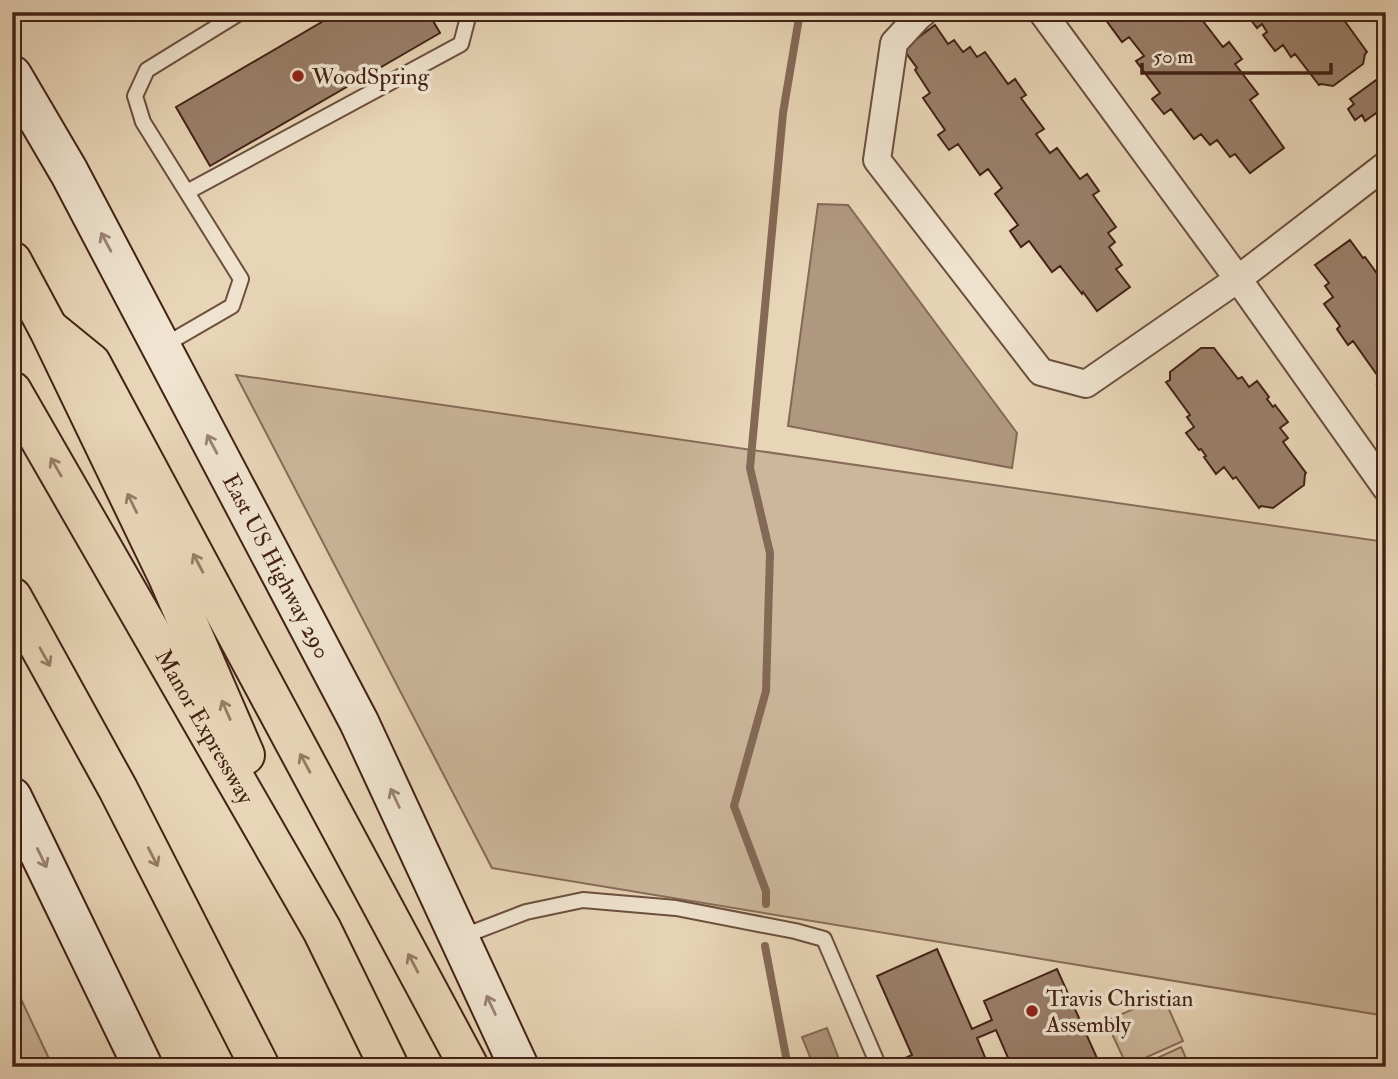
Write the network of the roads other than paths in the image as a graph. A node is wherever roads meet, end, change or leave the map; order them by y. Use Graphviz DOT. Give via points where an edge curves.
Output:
graph roads {
  1 [pos="241,12"];
  2 [pos="464,12"];
  3 [pos="924,12"];
  4 [pos="1042,12"];
  5 [pos="12,75"];
  6 [pos="1386,165"];
  7 [pos="187,192"];
  8 [pos="12,261"];
  9 [pos="1238,279"];
  10 [pos="48,328"];
  11 [pos="162,347"];
  12 [pos="12,391"];
  13 [pos="1386,488"];
  14 [pos="12,597"];
  15 [pos="12,797"];
  16 [pos="321,930"];
  17 [pos="460,937"];
  18 [pos="143,1067"];
  19 [pos="260,1067"];
  20 [pos="389,1067"];
  21 [pos="469,1067"];
  22 [pos="519,1067"];
  23 [pos="879,1067"];
  1 -- 7 [label="lane" via="147,70 135,96 143,122"];
  2 -- 7 [label="lane" via="467,21 461,44"];
  3 -- 9 [label="street" via="894,43 877,160 1041,372 1086,384"];
  4 -- 9 [label="street"];
  11 -- 5 [label="main road, East US Highway 290, one-way"];
  6 -- 9 [label="street"];
  7 -- 11 [label="lane" via="241,279 232,306"];
  8 -- 10 [label="highway"];
  9 -- 13 [label="street"];
  16 -- 10 [label="highway, one-way" via="167,577"];
  21 -- 10 [label="highway, one-way" via="91,363"];
  17 -- 11 [label="main road, East US Highway 290, one-way" via="359,722"];
  16 -- 12 [label="highway, Manor Expressway, one-way"];
  14 -- 19 [label="highway, one-way" via="118,789"];
  15 -- 18 [label="main road, one-way"];
  16 -- 20 [label="highway, Manor Expressway"];
  22 -- 17 [label="main road, East US Highway 290, one-way"];
  17 -- 23 [label="lane" via="526,912 583,900 676,908 824,939"];
}
